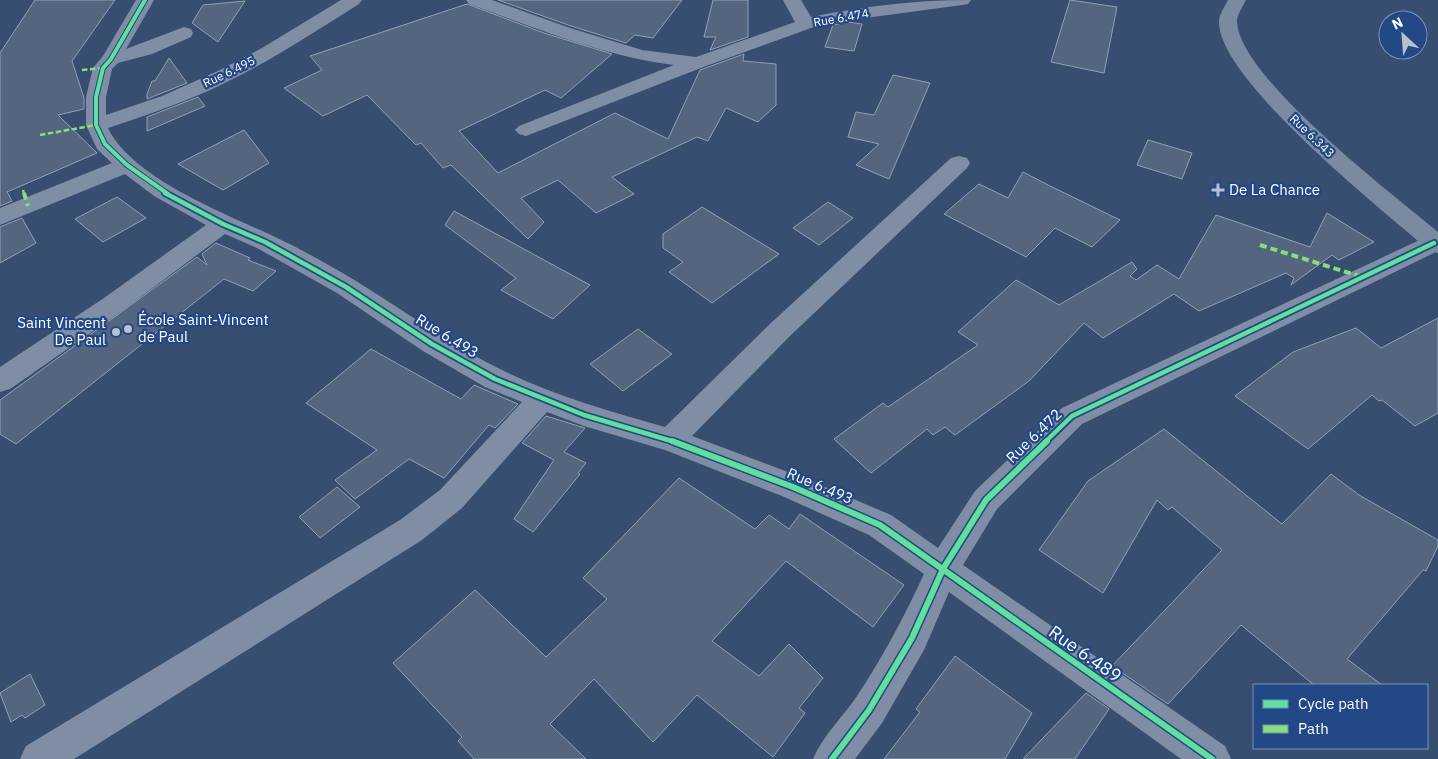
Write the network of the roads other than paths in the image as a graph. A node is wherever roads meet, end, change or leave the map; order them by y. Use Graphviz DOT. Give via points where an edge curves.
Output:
graph roads {
  1 [pos="145,0"];
  2 [pos="353,0"];
  3 [pos="475,0"];
  4 [pos="792,0"];
  5 [pos="962,0"];
  6 [pos="1237,0"];
  7 [pos="806,24"];
  8 [pos="184,33"];
  9 [pos="111,59"];
  10 [pos="700,62"];
  11 [pos="96,125"];
  12 [pos="526,130"];
  13 [pos="959,163"];
  14 [pos="127,164"];
  15 [pos="0,216"];
  16 [pos="223,224"];
  17 [pos="1436,244"];
  18 [pos="0,381"];
  19 [pos="543,398"];
  20 [pos="670,440"];
  21 [pos="943,569"];
  22 [pos="39,759"];
  23 [pos="832,759"];
  24 [pos="1212,759"];
  1 -- 9 [label="street, Rue 6.493"];
  2 -- 11 [label="street, Rue 6.495" via="249,63 179,96"];
  3 -- 10 [label="street" via="547,27 640,55"];
  4 -- 7 [label="street, Rue 6.474"];
  5 -- 7 [label="street, Rue 6.474"];
  6 -- 17 [label="street, Rue 6.343" via="1228,20 1232,38 1264,88 1317,142"];
  7 -- 10 [label="street"];
  8 -- 9 [label="street" via="145,50"];
  9 -- 11 [label="street, Rue 6.493" via="103,68 96,97"];
  10 -- 12 [label="street"];
  11 -- 14 [label="street, Rue 6.493" via="105,144"];
  13 -- 20 [label="street" via="781,329"];
  14 -- 15 [label="street"];
  14 -- 16 [label="street, Rue 6.493" via="162,191"];
  16 -- 18 [label="street" via="57,344"];
  16 -- 19 [label="street, Rue 6.493" via="265,242 346,286 432,344 495,379"];
  17 -- 21 [label="street, Rue 6.472" via="1072,416 986,500"];
  19 -- 20 [label="street, Rue 6.493" via="584,415"];
  19 -- 22 [label="street" via="451,499 411,530"];
  20 -- 21 [label="street, Rue 6.493" via="793,487 880,525"];
  21 -- 23 [label="street, Rue 6.472" via="912,638 869,710"];
  21 -- 24 [label="street, Rue 6.489"];
}
